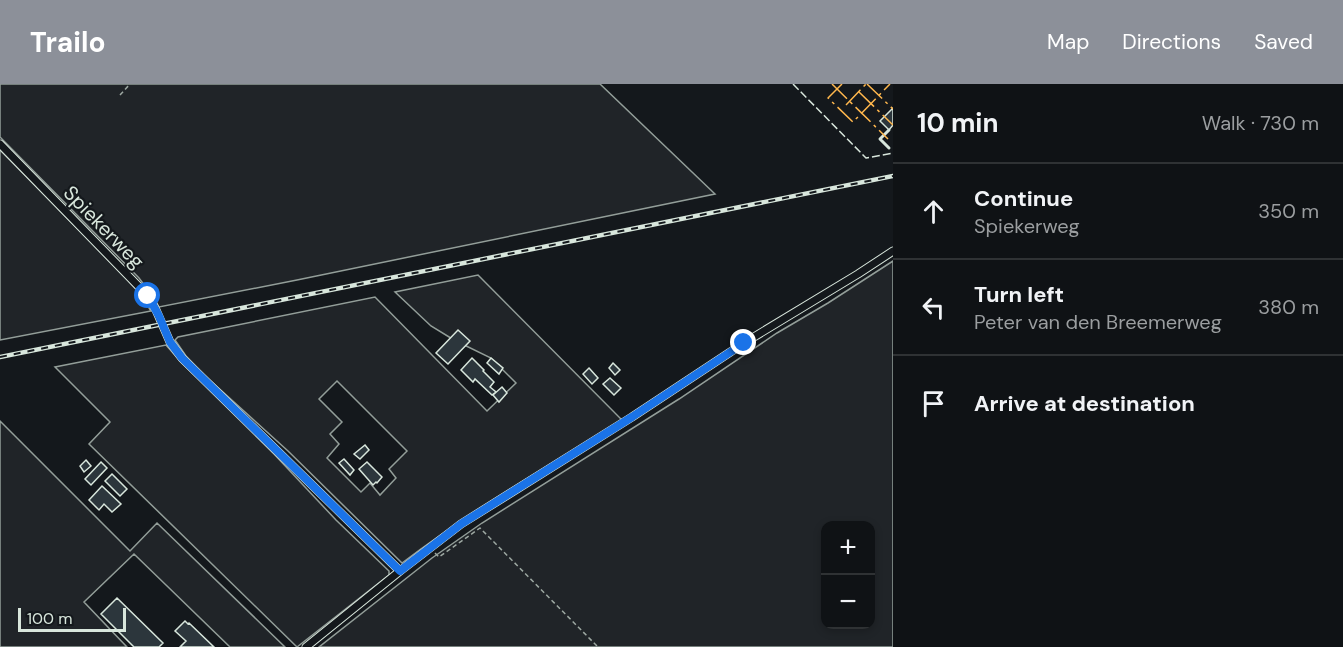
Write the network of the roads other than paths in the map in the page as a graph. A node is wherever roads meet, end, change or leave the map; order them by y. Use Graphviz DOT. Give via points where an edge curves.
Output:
graph roads {
  1 [pos="0,144"];
  2 [pos="893,251"];
  3 [pos="400,571"];
  4 [pos="306,647"];
  1 -- 3 [label="street, Spiekerweg" via="148,296 182,358"];
  2 -- 3 [label="street" via="461,524"];
  3 -- 4 [label="street"];
}
